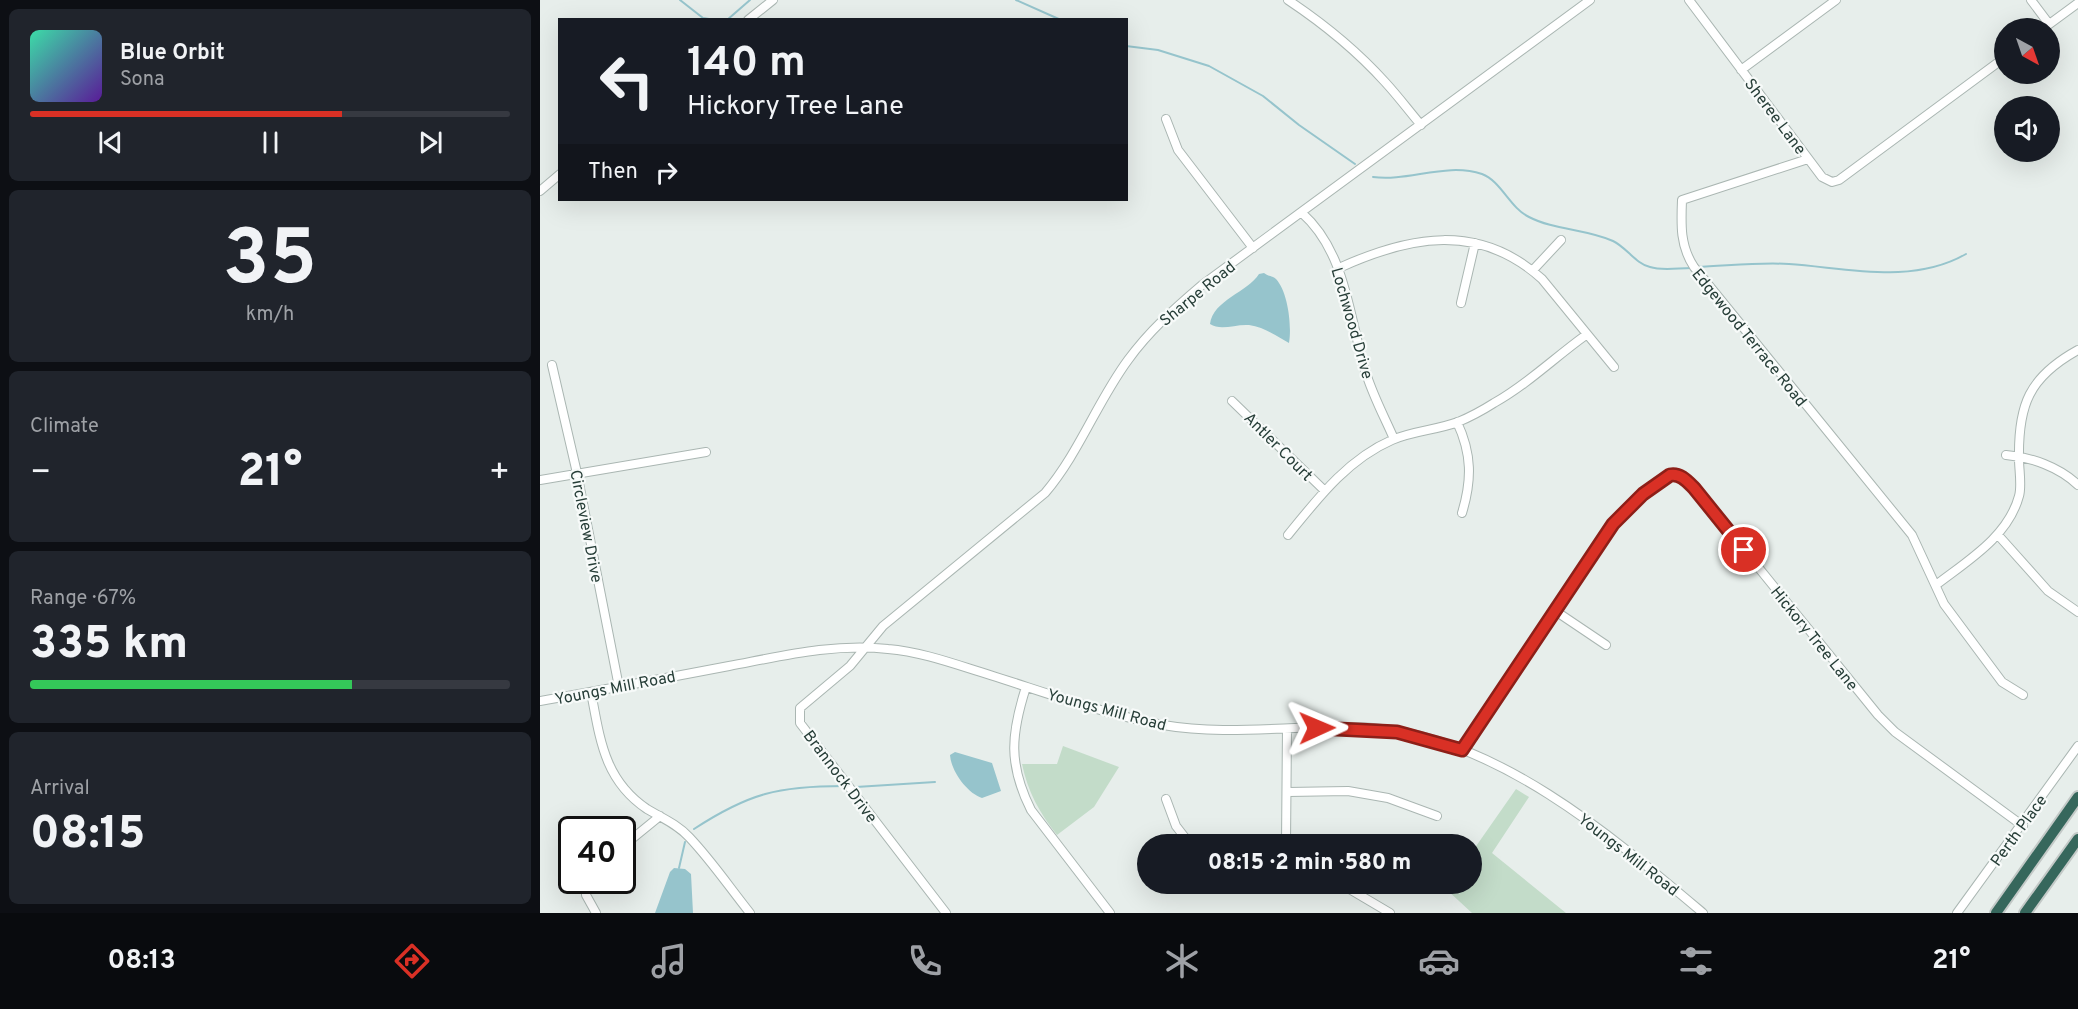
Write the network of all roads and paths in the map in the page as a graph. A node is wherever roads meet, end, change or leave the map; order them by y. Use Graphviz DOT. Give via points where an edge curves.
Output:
graph roads {
  1 [pos="773,0"];
  2 [pos="1288,0"];
  3 [pos="1590,0"];
  4 [pos="1689,0"];
  5 [pos="1836,0"];
  6 [pos="2031,0"];
  7 [pos="2078,3"];
  8 [pos="750,18"];
  9 [pos="2041,18"];
  10 [pos="2057,18"];
  11 [pos="1994,65"];
  12 [pos="1741,70"];
  13 [pos="1166,119"];
  14 [pos="1421,125"];
  15 [pos="1808,159"];
  16 [pos="558,176"];
  17 [pos="540,191"];
  18 [pos="1302,213"];
  19 [pos="1562,240"];
  20 [pos="1475,243"];
  21 [pos="1253,248"];
  22 [pos="1339,268"];
  23 [pos="1533,270"];
  24 [pos="1461,303"];
  25 [pos="1586,335"];
  26 [pos="2078,350"];
  27 [pos="552,365"];
  28 [pos="1614,368"];
  29 [pos="1233,401"];
  30 [pos="1457,422"];
  31 [pos="1394,439"];
  32 [pos="706,452"];
  33 [pos="2006,455"];
  34 [pos="2019,456"];
  35 [pos="577,473"];
  36 [pos="540,480"];
  37 [pos="2078,485"];
  38 [pos="1325,491"];
  39 [pos="1462,513"];
  40 [pos="1288,535"];
  41 [pos="1998,535"];
  42 [pos="1936,585"];
  43 [pos="1554,610"];
  44 [pos="2078,612"];
  45 [pos="1606,645"];
  46 [pos="865,647"];
  47 [pos="619,687"];
  48 [pos="1026,687"];
  49 [pos="591,692"];
  50 [pos="2023,695"];
  51 [pos="540,701"];
  52 [pos="1287,729"];
  53 [pos="2078,746"];
  54 [pos="1462,750"];
  55 [pos="1288,792"];
  56 [pos="2078,797"];
  57 [pos="1166,799"];
  58 [pos="660,816"];
  59 [pos="1437,816"];
  60 [pos="2023,826"];
  61 [pos="1182,834"];
  62 [pos="1286,834"];
  63 [pos="636,836"];
  64 [pos="2078,839"];
  65 [pos="586,894"];
  66 [pos="1358,894"];
  67 [pos="596,913"];
  68 [pos="750,913"];
  69 [pos="946,913"];
  70 [pos="1110,913"];
  71 [pos="1389,913"];
  72 [pos="1703,913"];
  73 [pos="1957,913"];
  74 [pos="1996,913"];
  75 [pos="2025,913"];
  1 -- 8 [label="street"];
  2 -- 14 [label="street" via="1353,50"];
  3 -- 14 [label="street, Sharpe Road"];
  4 -- 12 [label="street, Sheree Lane"];
  5 -- 12 [label="street"];
  6 -- 9 [label="street"];
  7 -- 10 [label="street"];
  11 -- 15 [label="street, Sheree Lane" via="1839,180 1832,182 1822,177"];
  12 -- 15 [label="street, Sheree Lane"];
  13 -- 21 [label="street" via="1178,150"];
  14 -- 18 [label="street, Sharpe Road"];
  15 -- 42 [label="street, Edgewood Terrace Road" via="1682,200 1683,245 1692,265 1912,535"];
  16 -- 17 [label="street"];
  18 -- 21 [label="street, Sharpe Road"];
  18 -- 22 [label="street, Lochwood Drive" via="1323,237"];
  19 -- 23 [label="street"];
  20 -- 22 [label="street" via="1457,239 1418,241"];
  20 -- 23 [label="street"];
  20 -- 24 [label="street"];
  21 -- 46 [label="street, Sharpe Road" via="1202,285 1141,343 1045,493 883,626"];
  22 -- 31 [label="street, Lochwood Drive" via="1366,375"];
  23 -- 25 [label="street"];
  25 -- 28 [label="street"];
  25 -- 30 [label="street" via="1510,393"];
  26 -- 34 [label="street" via="2062,359 2037,383 2019,422"];
  27 -- 35 [label="street, Circleview Drive"];
  29 -- 38 [label="street, Antler Court"];
  30 -- 31 [label="street"];
  30 -- 39 [label="street" via="1470,461 1470,486"];
  31 -- 38 [label="street" via="1350,465"];
  32 -- 35 [label="street"];
  33 -- 34 [label="street"];
  34 -- 37 [label="street" via="2061,472"];
  34 -- 41 [label="street" via="2020,495"];
  35 -- 36 [label="street"];
  35 -- 47 [label="street, Circleview Drive"];
  38 -- 40 [label="street"];
  41 -- 42 [label="street"];
  41 -- 44 [label="street" via="2048,591"];
  42 -- 50 [label="street" via="1944,604 2002,682"];
  43 -- 45 [label="street"];
  43 -- 54 [label="street, Hickory Tree Lane"];
  43 -- 60 [label="street, Hickory Tree Lane" via="1620,515 1665,477 1680,476 1694,488 1878,715 1895,732"];
  46 -- 47 [label="street, Youngs Mill Road" via="808,651"];
  46 -- 48 [label="street, Youngs Mill Road" via="942,660"];
  46 -- 69 [label="street, Brannock Drive" via="850,666 800,708 799,719"];
  47 -- 49 [label="street, Youngs Mill Road"];
  48 -- 52 [label="street, Youngs Mill Road" via="1164,725 1208,730"];
  48 -- 70 [label="street" via="1013,733 1013,753 1023,794"];
  49 -- 51 [label="street, Youngs Mill Road"];
  49 -- 58 [label="street" via="609,767 637,801"];
  52 -- 54 [label="street, Youngs Mill Road" via="1375,729 1419,736"];
  52 -- 55 [label="street"];
  53 -- 60 [label="street, Perth Place"];
  54 -- 72 [label="street, Youngs Mill Road" via="1583,816"];
  55 -- 59 [label="street" via="1348,791 1388,798"];
  55 -- 62 [label="street"];
  56 -- 74 [label="highway"];
  57 -- 61 [label="street"];
  58 -- 63 [label="street"];
  58 -- 68 [label="street" via="690,837"];
  60 -- 73 [label="street, Perth Place"];
  64 -- 75 [label="highway"];
  65 -- 67 [label="street"];
  66 -- 71 [label="street"];
}
